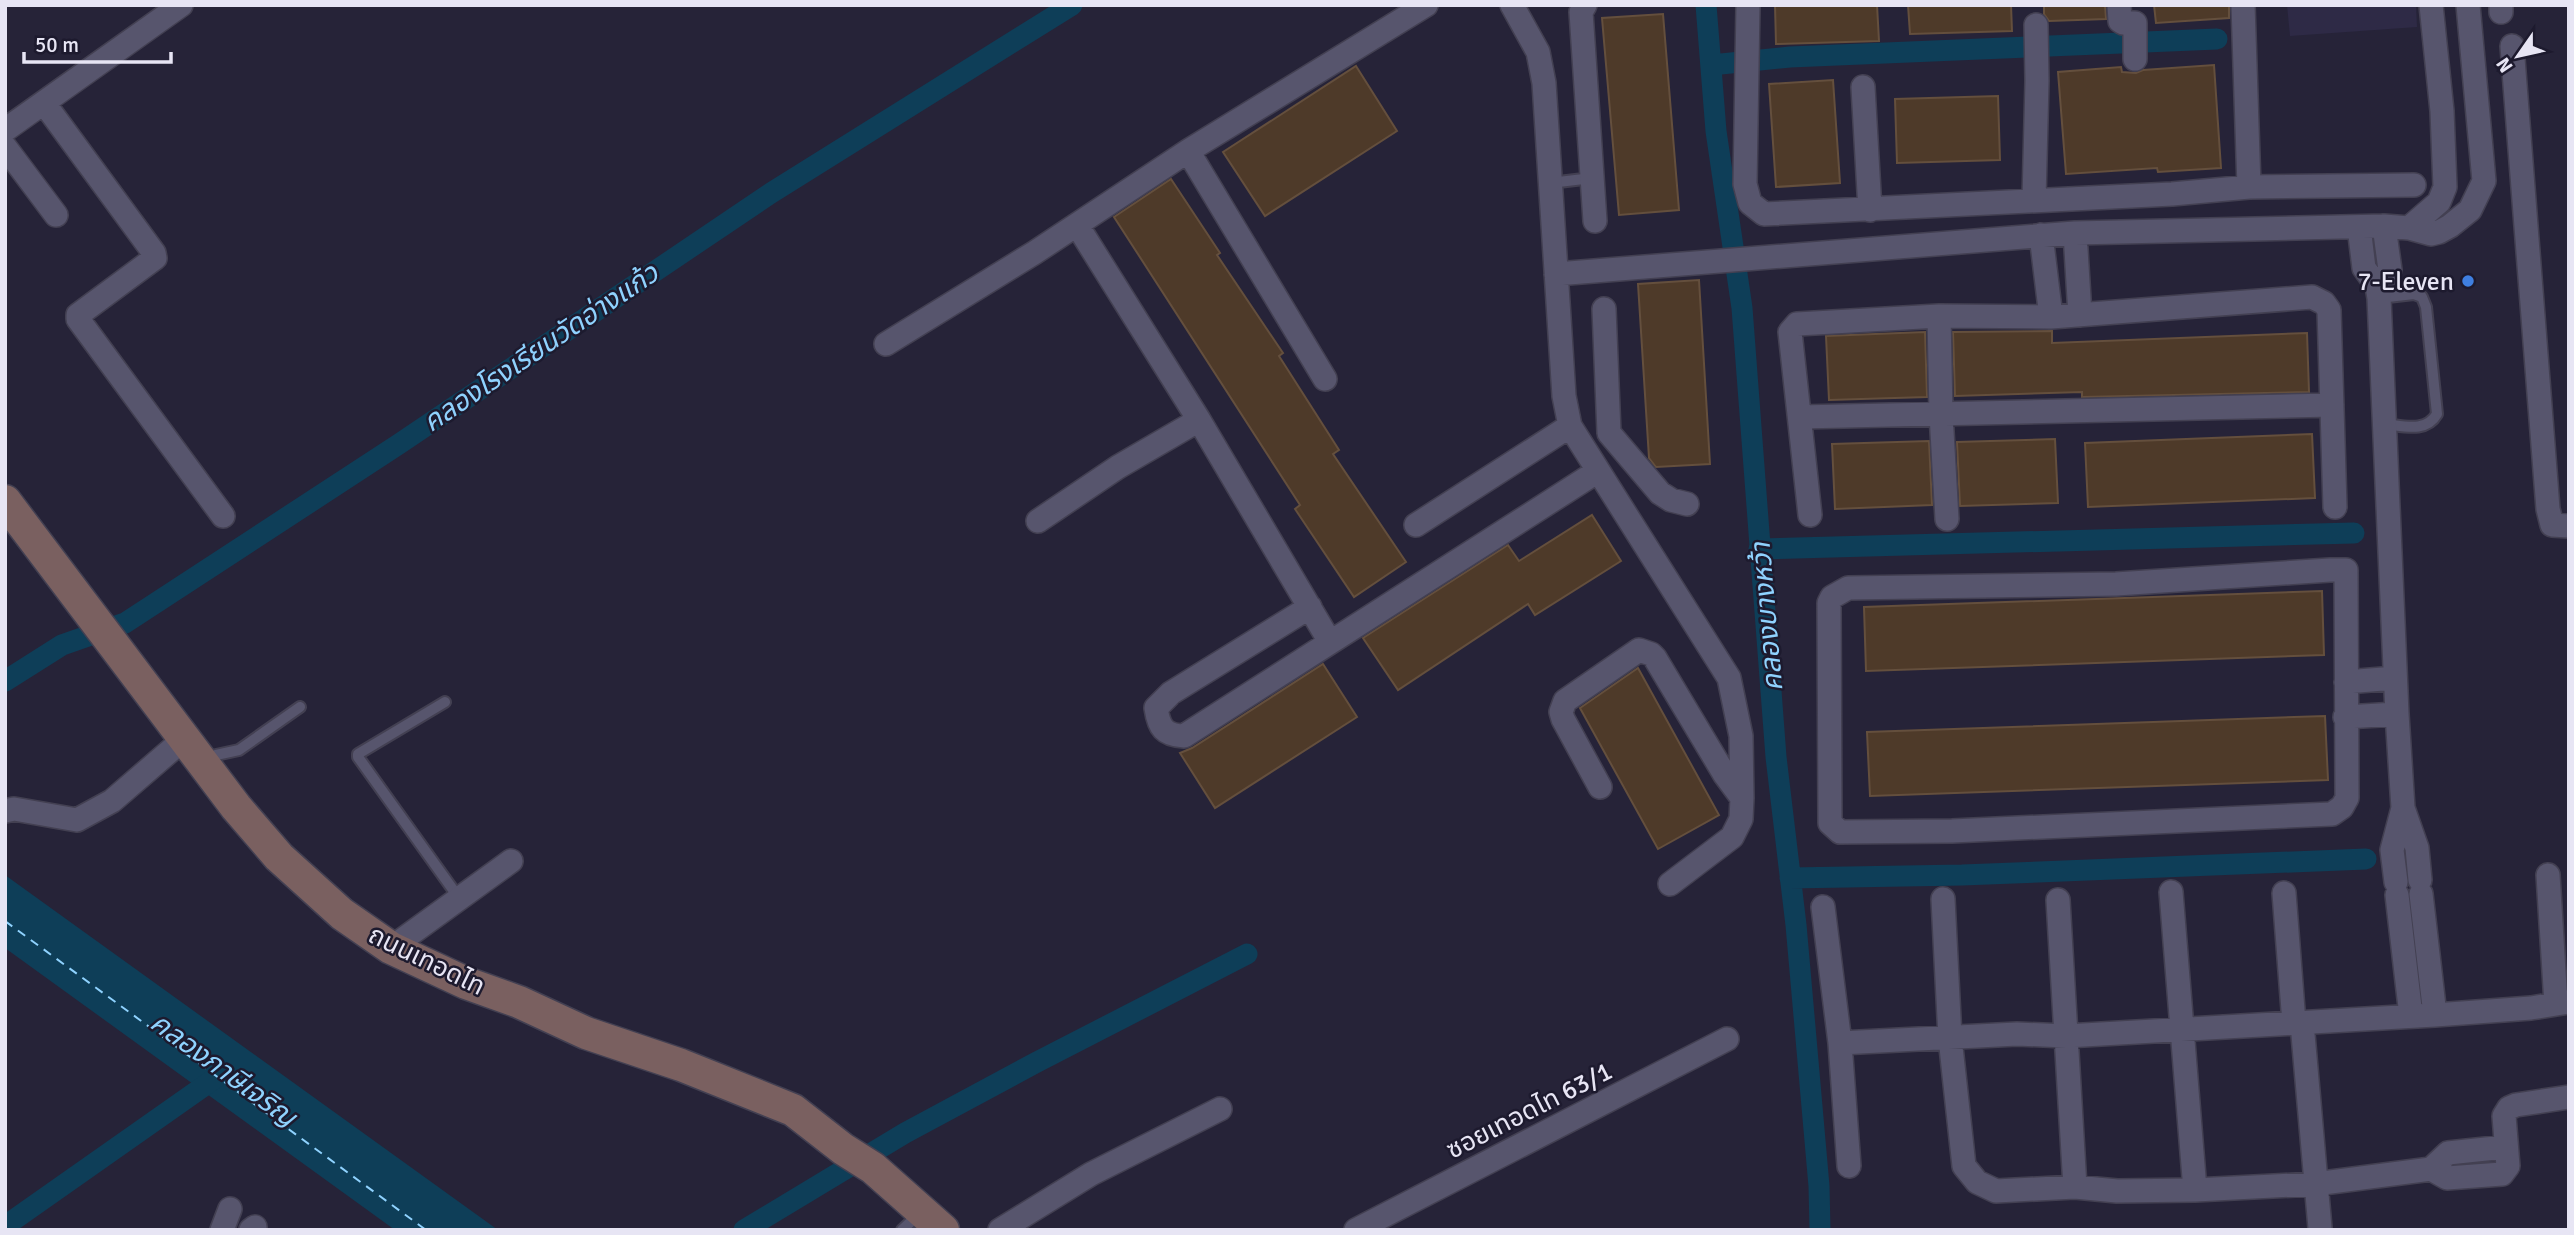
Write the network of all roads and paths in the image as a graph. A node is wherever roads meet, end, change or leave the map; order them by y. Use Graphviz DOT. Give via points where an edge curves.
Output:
graph roads {
  1 [pos="181,5"];
  2 [pos="1426,5"];
  3 [pos="1585,5"];
  4 [pos="1748,5"];
  5 [pos="2119,5"];
  6 [pos="2244,5"];
  7 [pos="2431,5"];
  8 [pos="2468,5"];
  9 [pos="1518,7"];
  10 [pos="2037,32"];
  11 [pos="2512,46"];
  12 [pos="2135,56"];
  13 [pos="1863,87"];
  14 [pos="44,103"];
  15 [pos="5,130"];
  16 [pos="5,147"];
  17 [pos="1188,151"];
  18 [pos="1592,178"];
  19 [pos="1550,183"];
  20 [pos="2414,186"];
  21 [pos="2249,187"];
  22 [pos="2149,194"];
  23 [pos="2034,199"];
  24 [pos="1870,210"];
  25 [pos="56,215"];
  26 [pos="1595,220"];
  27 [pos="1077,225"];
  28 [pos="2385,226"];
  29 [pos="2360,227"];
  30 [pos="2409,228"];
  31 [pos="2151,230"];
  32 [pos="2075,233"];
  33 [pos="2041,235"];
  34 [pos="1556,274"];
  35 [pos="2378,292"];
  36 [pos="1604,309"];
  37 [pos="2080,315"];
  38 [pos="1938,316"];
  39 [pos="2051,317"];
  40 [pos="886,344"];
  41 [pos="1325,379"];
  42 [pos="2332,405"];
  43 [pos="1941,414"];
  44 [pos="1800,417"];
  45 [pos="1199,420"];
  46 [pos="2385,424"];
  47 [pos="1570,426"];
  48 [pos="1595,440"];
  49 [pos="1598,471"];
  50 [pos="5,502"];
  51 [pos="1687,504"];
  52 [pos="2335,507"];
  53 [pos="1810,515"];
  54 [pos="223,516"];
  55 [pos="1947,519"];
  56 [pos="1038,521"];
  57 [pos="1416,525"];
  58 [pos="2569,526"];
  59 [pos="1310,607"];
  60 [pos="1331,642"];
  61 [pos="2395,678"];
  62 [pos="2346,682"];
  63 [pos="445,702"];
  64 [pos="300,707"];
  65 [pos="2397,714"];
  66 [pos="2345,717"];
  67 [pos="185,738"];
  68 [pos="204,764"];
  69 [pos="1600,787"];
  70 [pos="1742,797"];
  71 [pos="2403,808"];
  72 [pos="5,811"];
  73 [pos="511,861"];
  74 [pos="2548,875"];
  75 [pos="1670,884"];
  76 [pos="2171,892"];
  77 [pos="2284,893"];
  78 [pos="460,898"];
  79 [pos="1943,899"];
  80 [pos="2058,900"];
  81 [pos="1823,907"];
  82 [pos="391,948"];
  83 [pos="2562,1003"];
  84 [pos="2435,1015"];
  85 [pos="2411,1016"];
  86 [pos="2298,1023"];
  87 [pos="2182,1030"];
  88 [pos="2066,1036"];
  89 [pos="1950,1038"];
  90 [pos="1727,1039"];
  91 [pos="1840,1043"];
  92 [pos="2569,1097"];
  93 [pos="1220,1109"];
  94 [pos="2505,1147"];
  95 [pos="1850,1166"];
  96 [pos="2431,1169"];
  97 [pos="2315,1184"];
  98 [pos="2075,1187"];
  99 [pos="2195,1190"];
  100 [pos="922,1224"];
  101 [pos="2320,1228"];
  102 [pos="1000,1230"];
  103 [pos="1356,1230"];
  1 -- 14 [label="street"];
  2 -- 17 [label="street"];
  3 -- 18 [label="street" via="1581,12"];
  4 -- 24 [label="street" via="1745,184 1750,203 1764,214"];
  5 -- 12 [label="street" via="2120,21 2139,25"];
  6 -- 21 [label="street"];
  7 -- 30 [label="street" via="2445,187 2438,202"];
  8 -- 30 [label="street" via="2484,181 2470,209 2450,226 2431,234"];
  9 -- 19 [label="street" via="1538,51 1544,83"];
  10 -- 23 [label="street"];
  11 -- 58 [label="street" via="2548,509 2552,525"];
  13 -- 24 [label="street"];
  14 -- 15 [label="street"];
  14 -- 54 [label="street" via="155,258 78,319"];
  16 -- 25 [label="street"];
  17 -- 27 [label="street"];
  17 -- 41 [label="street"];
  18 -- 19 [label="lane"];
  18 -- 26 [label="street"];
  19 -- 34 [label="street"];
  20 -- 21 [label="street"];
  21 -- 22 [label="street"];
  22 -- 23 [label="street"];
  22 -- 31 [label="street"];
  23 -- 24 [label="street"];
  27 -- 40 [label="street"];
  27 -- 45 [label="street"];
  28 -- 29 [label="street"];
  28 -- 30 [label="street"];
  28 -- 35 [label="street" via="2390,270"];
  29 -- 31 [label="street"];
  29 -- 35 [label="street" via="2364,268"];
  31 -- 32 [label="street"];
  32 -- 33 [label="street"];
  32 -- 37 [label="street"];
  33 -- 34 [label="street"];
  33 -- 39 [label="street"];
  34 -- 47 [label="street"];
  35 -- 46 [label="street"];
  35 -- 46 [label="lane" via="2422,296 2437,414 2423,427"];
  36 -- 48 [label="street"];
  37 -- 39 [label="street"];
  37 -- 42 [label="street" via="2312,297 2329,310"];
  38 -- 39 [label="street"];
  38 -- 43 [label="street"];
  38 -- 44 [label="street" via="1793,326"];
  42 -- 43 [label="street"];
  42 -- 52 [label="street"];
  43 -- 44 [label="street"];
  43 -- 55 [label="street"];
  44 -- 53 [label="street"];
  45 -- 56 [label="street"];
  45 -- 59 [label="street"];
  46 -- 61 [label="street"];
  47 -- 48 [label="street"];
  47 -- 57 [label="street"];
  48 -- 49 [label="street"];
  48 -- 51 [label="street" via="1660,493"];
  49 -- 60 [label="street"];
  49 -- 70 [label="street" via="1728,678 1741,736"];
  50 -- 67 [label="main road, ถนนเทอดไท"];
  59 -- 60 [label="street"];
  59 -- 60 [label="street" via="1171,693 1156,708 1163,729 1184,736"];
  61 -- 62 [label="street"];
  61 -- 65 [label="street"];
  62 -- 66 [label="street"];
  62 -- 66 [label="street" via="2346,570 2116,584 1848,588 1829,603 1829,817 1840,832 2332,814 2347,799"];
  63 -- 78 [label="lane" via="358,757"];
  64 -- 68 [label="lane" via="239,750 216,755"];
  65 -- 66 [label="street"];
  65 -- 71 [label="street"];
  67 -- 68 [label="main road, ถนนเทอดไท"];
  67 -- 72 [label="street" via="112,801 77,820"];
  68 -- 82 [label="main road, ถนนเทอดไท" via="279,857 342,914"];
  69 -- 70 [label="street" via="1563,719 1562,707 1639,650 1655,658"];
  70 -- 75 [label="street" via="1741,819 1732,838"];
  71 -- 84 [label="street" via="2417,848"];
  71 -- 85 [label="street" via="2392,850"];
  73 -- 78 [label="street"];
  74 -- 83 [label="street"];
  76 -- 87 [label="street"];
  77 -- 86 [label="street"];
  78 -- 82 [label="street"];
  79 -- 89 [label="street"];
  80 -- 88 [label="street"];
  81 -- 91 [label="street"];
  82 -- 100 [label="main road, ถนนเทอดไท" via="586,1033 793,1110 855,1157"];
  83 -- 84 [label="street"];
  84 -- 85 [label="street"];
  85 -- 86 [label="street"];
  86 -- 87 [label="street"];
  86 -- 97 [label="street"];
  87 -- 88 [label="street"];
  87 -- 99 [label="street"];
  88 -- 89 [label="street"];
  88 -- 98 [label="street"];
  89 -- 91 [label="street"];
  89 -- 98 [label="street" via="1964,1166 1977,1182 1996,1191"];
  90 -- 103 [label="street, ซอยเทอดไท 63/1"];
  91 -- 95 [label="street"];
  92 -- 94 [label="street" via="2509,1108 2504,1115"];
  93 -- 102 [label="street" via="1091,1174"];
  94 -- 96 [label="street" via="2448,1153"];
  94 -- 96 [label="street" via="2508,1166 2502,1174 2447,1178"];
  96 -- 97 [label="street"];
  97 -- 99 [label="street"];
  97 -- 101 [label="street"];
  98 -- 99 [label="street"];
}
